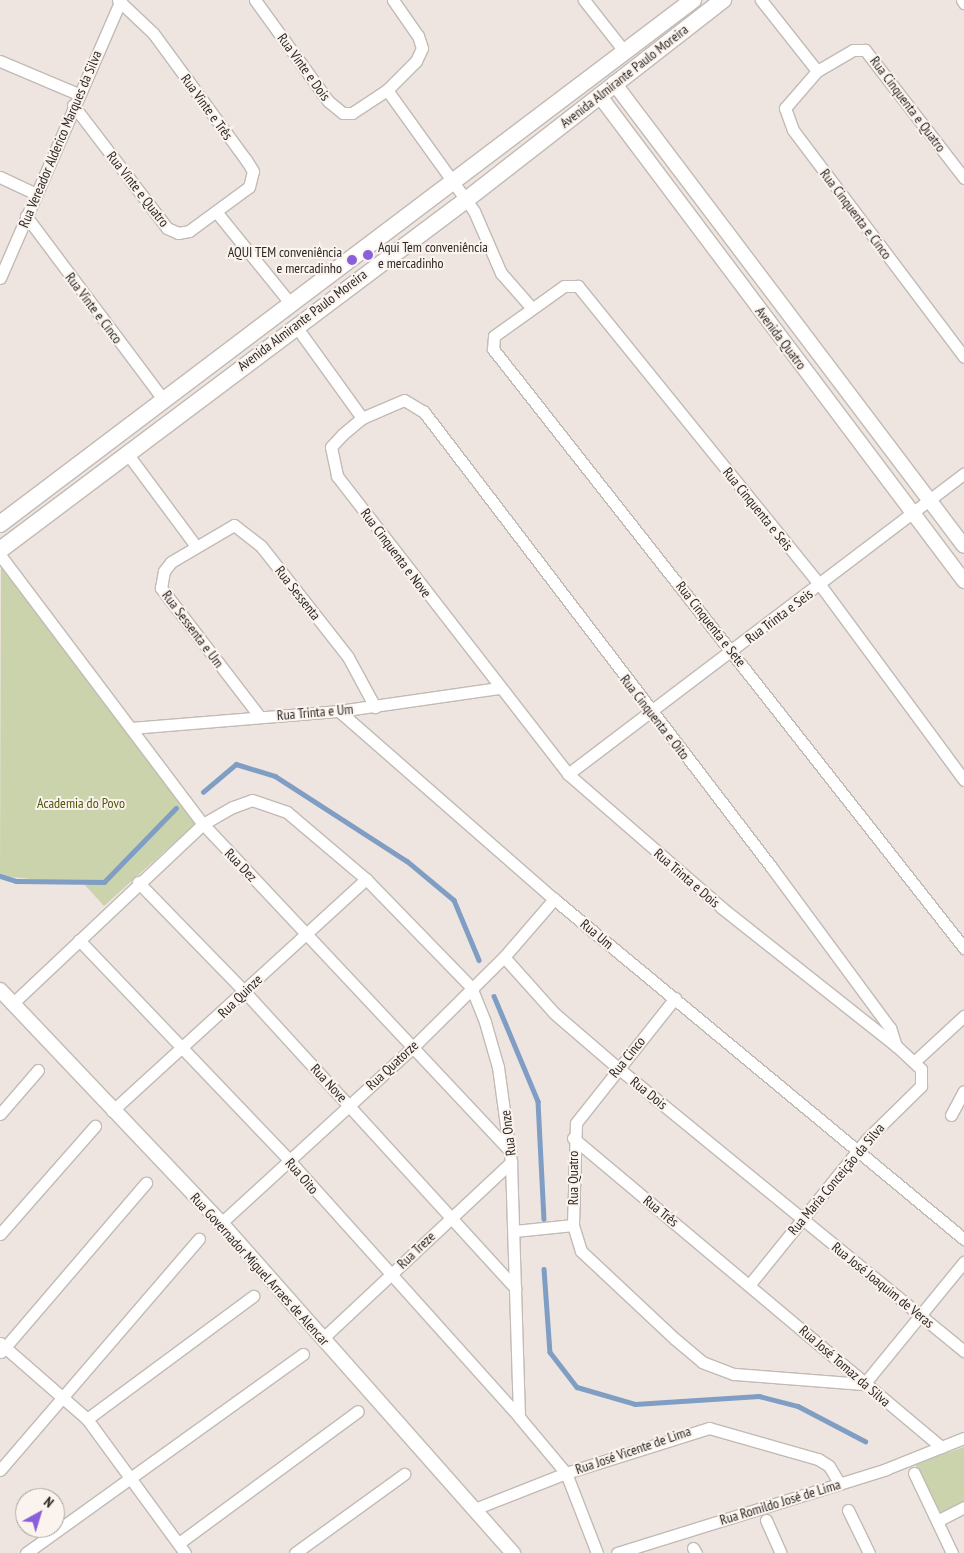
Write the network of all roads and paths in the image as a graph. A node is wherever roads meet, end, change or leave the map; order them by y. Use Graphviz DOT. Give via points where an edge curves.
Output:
graph roads {
  1 [pos="120,0"];
  2 [pos="255,0"];
  3 [pos="393,0"];
  4 [pos="584,0"];
  5 [pos="693,0"];
  6 [pos="723,0"];
  7 [pos="761,0"];
  8 [pos="962,0"];
  9 [pos="964,3"];
  10 [pos="624,50"];
  11 [pos="0,61"];
  12 [pos="817,70"];
  13 [pos="614,83"];
  14 [pos="387,90"];
  15 [pos="78,94"];
  16 [pos="599,95"];
  17 [pos="73,105"];
  18 [pos="0,177"];
  19 [pos="964,178"];
  20 [pos="453,181"];
  21 [pos="36,194"];
  22 [pos="466,200"];
  23 [pos="218,214"];
  24 [pos="26,216"];
  25 [pos="0,278"];
  26 [pos="290,303"];
  27 [pos="530,306"];
  28 [pos="294,325"];
  29 [pos="964,357"];
  30 [pos="163,399"];
  31 [pos="362,418"];
  32 [pos="126,452"];
  33 [pos="964,473"];
  34 [pos="929,501"];
  35 [pos="912,513"];
  36 [pos="0,524"];
  37 [pos="195,545"];
  38 [pos="964,546"];
  39 [pos="0,550"];
  40 [pos="0,555"];
  41 [pos="964,581"];
  42 [pos="820,585"];
  43 [pos="732,651"];
  44 [pos="498,688"];
  45 [pos="376,707"];
  46 [pos="339,711"];
  47 [pos="651,713"];
  48 [pos="260,717"];
  49 [pos="131,728"];
  50 [pos="568,774"];
  51 [pos="964,780"];
  52 [pos="203,824"];
  53 [pos="366,878"];
  54 [pos="138,882"];
  55 [pos="554,899"];
  56 [pos="307,933"];
  57 [pos="79,940"];
  58 [pos="964,948"];
  59 [pos="504,957"];
  60 [pos="472,987"];
  61 [pos="0,990"];
  62 [pos="245,992"];
  63 [pos="675,998"];
  64 [pos="12,1004"];
  65 [pos="964,1016"];
  66 [pos="896,1046"];
  67 [pos="413,1047"];
  68 [pos="182,1051"];
  69 [pos="915,1061"];
  70 [pos="618,1068"];
  71 [pos="38,1070"];
  72 [pos="924,1078"];
  73 [pos="964,1091"];
  74 [pos="350,1105"];
  75 [pos="112,1111"];
  76 [pos="0,1114"];
  77 [pos="951,1115"];
  78 [pos="580,1116"];
  79 [pos="95,1126"];
  80 [pos="573,1138"];
  81 [pos="860,1151"];
  82 [pos="511,1157"];
  83 [pos="287,1158"];
  84 [pos="146,1183"];
  85 [pos="448,1219"];
  86 [pos="803,1219"];
  87 [pos="221,1223"];
  88 [pos="574,1225"];
  89 [pos="515,1232"];
  90 [pos="0,1234"];
  91 [pos="199,1239"];
  92 [pos="964,1239"];
  93 [pos="964,1262"];
  94 [pos="389,1276"];
  95 [pos="750,1284"];
  96 [pos="515,1288"];
  97 [pos="252,1296"];
  98 [pos="920,1316"];
  99 [pos="322,1339"];
  100 [pos="2,1348"];
  101 [pos="964,1351"];
  102 [pos="303,1354"];
  103 [pos="864,1384"];
  104 [pos="63,1398"];
  105 [pos="358,1411"];
  106 [pos="519,1417"];
  107 [pos="87,1419"];
  108 [pos="964,1438"];
  109 [pos="941,1447"];
  110 [pos="0,1470"];
  111 [pos="566,1473"];
  112 [pos="914,1473"];
  113 [pos="404,1474"];
  114 [pos="132,1476"];
  115 [pos="840,1484"];
  116 [pos="964,1507"];
  117 [pos="477,1508"];
  118 [pos="848,1510"];
  119 [pos="766,1520"];
  120 [pos="937,1521"];
  121 [pos="182,1548"];
  122 [pos="26,1553"];
  123 [pos="295,1553"];
  124 [pos="513,1553"];
  125 [pos="596,1553"];
  126 [pos="617,1553"];
  127 [pos="781,1553"];
  128 [pos="868,1553"];
  129 [pos="952,1553"];
  1 -- 15 [label="street, Rua Vereador Alderico Marques da Silva"];
  1 -- 23 [label="street, Rua Vinte e Três" via="153,33 253,171 249,187"];
  2 -- 14 [label="street, Rua Vinte e Dois" via="334,108 352,112"];
  3 -- 14 [label="street, Rua Vinte e Dois" via="422,48 416,61"];
  4 -- 10 [label="street"];
  5 -- 10 [label="main road, Avenida Almirante Paulo Moreira"];
  6 -- 13 [label="main road, Avenida Almirante Paulo Moreira"];
  7 -- 12 [label="street"];
  8 -- 9 [label="street"];
  10 -- 20 [label="main road, Avenida Almirante Paulo Moreira"];
  11 -- 15 [label="street"];
  12 -- 19 [label="street, Rua Cinquenta e Quatro" via="853,50 872,55"];
  12 -- 29 [label="street, Rua Cinquenta e Cinco" via="788,100 786,119"];
  13 -- 16 [label="main road, Avenida Almirante Paulo Moreira"];
  13 -- 34 [label="street, Avenida Quatro"];
  14 -- 20 [label="street"];
  15 -- 17 [label="street, Rua Vereador Alderico Marques da Silva"];
  16 -- 22 [label="main road, Avenida Almirante Paulo Moreira"];
  16 -- 35 [label="street, Avenida Quatro"];
  17 -- 21 [label="street, Rua Vereador Alderico Marques da Silva"];
  17 -- 23 [label="street, Rua Vinte e Quatro" via="167,228 178,233 190,231"];
  18 -- 21 [label="street"];
  20 -- 22 [label="street"];
  20 -- 26 [label="main road, Avenida Almirante Paulo Moreira"];
  21 -- 24 [label="street, Rua Vereador Alderico Marques da Silva"];
  22 -- 27 [label="street" via="501,273"];
  22 -- 28 [label="main road, Avenida Almirante Paulo Moreira"];
  23 -- 26 [label="street"];
  24 -- 25 [label="street, Rua Vereador Alderico Marques da Silva"];
  24 -- 30 [label="street, Rua Vinte e Cinco"];
  26 -- 30 [label="main road, Avenida Almirante Paulo Moreira"];
  27 -- 42 [label="street, Rua Cinquenta e Seis" via="564,286 578,286"];
  27 -- 43 [label="street, Rua Cinquenta e Sete" via="494,336 493,349"];
  28 -- 31 [label="street"];
  28 -- 32 [label="main road, Avenida Almirante Paulo Moreira"];
  30 -- 36 [label="main road, Avenida Almirante Paulo Moreira"];
  31 -- 44 [label="street, Rua Cinquenta e Nove" via="331,447 337,476"];
  31 -- 47 [label="street, Rua Cinquenta e Oito" via="404,400 424,412"];
  32 -- 37 [label="street"];
  32 -- 39 [label="main road, Avenida Almirante Paulo Moreira"];
  33 -- 34 [label="street, Rua Trinta e Seis"];
  34 -- 35 [label="street, Rua Trinta e Seis"];
  34 -- 38 [label="street, Avenida Quatro"];
  35 -- 41 [label="street, Avenida Quatro"];
  35 -- 42 [label="street, Rua Trinta e Seis"];
  37 -- 45 [label="street, Rua Sessenta" via="234,525 248,532 348,657"];
  37 -- 48 [label="street, Rua Sessenta e Um" via="164,571 161,588"];
  40 -- 49 [label="street, Rua Dez"];
  42 -- 43 [label="street, Rua Trinta e Seis"];
  42 -- 51 [label="street, Rua Cinquenta e Seis"];
  43 -- 47 [label="street, Rua Trinta e Seis"];
  43 -- 58 [label="street, Rua Cinquenta e Sete"];
  44 -- 45 [label="street, Rua Trinta e Um"];
  44 -- 50 [label="street, Rua Trinta e Dois"];
  45 -- 46 [label="street, Rua Trinta e Um"];
  46 -- 48 [label="street, Rua Trinta e Um"];
  46 -- 55 [label="street, Rua Um"];
  47 -- 50 [label="street, Rua Trinta e Seis"];
  47 -- 66 [label="street, Rua Cinquenta e Oito" via="890,1028"];
  48 -- 49 [label="street, Rua Trinta e Um"];
  49 -- 52 [label="street, Rua Dez"];
  50 -- 66 [label="street, Rua Trinta e Dois" via="722,908"];
  52 -- 53 [label="street, Rua Onze" via="252,800 287,812"];
  52 -- 54 [label="street"];
  52 -- 56 [label="street, Rua Dez"];
  53 -- 56 [label="street, Rua Quinze"];
  53 -- 60 [label="street, Rua Onze"];
  54 -- 57 [label="street"];
  54 -- 62 [label="street, Rua Nove"];
  55 -- 59 [label="street, Rua Quatorze"];
  55 -- 63 [label="street, Rua Um"];
  56 -- 62 [label="street, Rua Quinze"];
  56 -- 67 [label="street, Rua Dez"];
  57 -- 64 [label="street"];
  57 -- 68 [label="street, Rua Oito"];
  59 -- 60 [label="street, Rua Quatorze"];
  59 -- 70 [label="street, Rua Dois" via="543,1002"];
  60 -- 67 [label="street, Rua Quatorze"];
  60 -- 82 [label="street, Rua Onze" via="498,1067"];
  61 -- 64 [label="street, Rua Governador Miguel Arraes de Alencar"];
  62 -- 68 [label="street, Rua Quinze"];
  62 -- 74 [label="street, Rua Nove"];
  63 -- 70 [label="street, Rua Cinco"];
  63 -- 81 [label="street, Rua Um"];
  64 -- 75 [label="street, Rua Governador Miguel Arraes de Alencar"];
  65 -- 69 [label="street"];
  66 -- 69 [label="street, Rua Cinquenta e Oito"];
  67 -- 74 [label="street, Rua Quatorze"];
  67 -- 82 [label="street, Rua Dez"];
  68 -- 75 [label="street, Rua Quinze"];
  68 -- 83 [label="street, Rua Oito"];
  69 -- 72 [label="street, Rua Cinquenta e Oito"];
  70 -- 78 [label="street, Rua Cinco"];
  70 -- 86 [label="street, Rua Dois"];
  71 -- 76 [label="street"];
  72 -- 81 [label="street, Rua Maria Conceição da Silva"];
  73 -- 77 [label="street"];
  74 -- 83 [label="street, Rua Quatorze"];
  74 -- 85 [label="street, Rua Nove"];
  75 -- 87 [label="street, Rua Governador Miguel Arraes de Alencar"];
  78 -- 80 [label="street, Rua Quatro"];
  79 -- 90 [label="street"];
  80 -- 88 [label="street, Rua Quatro"];
  80 -- 95 [label="street, Rua Três"];
  81 -- 86 [label="street, Rua Maria Conceição da Silva"];
  81 -- 92 [label="street, Rua Um"];
  82 -- 85 [label="street, Rua Treze"];
  82 -- 89 [label="street, Rua Onze"];
  83 -- 87 [label="street, Rua Quatorze"];
  83 -- 94 [label="street, Rua Oito"];
  84 -- 100 [label="street"];
  85 -- 94 [label="street, Rua Treze"];
  85 -- 96 [label="street, Rua Nove"];
  86 -- 95 [label="street, Rua Maria Conceição da Silva"];
  86 -- 98 [label="street, Rua José Joaquim de Veras"];
  87 -- 99 [label="street, Rua Governador Miguel Arraes de Alencar"];
  88 -- 89 [label="street"];
  88 -- 103 [label="street, Rua Quatro" via="576,1241 604,1274 716,1369"];
  89 -- 96 [label="street, Rua Onze"];
  91 -- 104 [label="street"];
  93 -- 98 [label="street"];
  94 -- 99 [label="street, Rua Treze"];
  94 -- 106 [label="street, Rua Oito"];
  95 -- 103 [label="street, Rua José Tomaz da Silva"];
  96 -- 106 [label="street, Rua Onze"];
  97 -- 107 [label="street"];
  98 -- 101 [label="street, Rua José Joaquim de Veras"];
  98 -- 103 [label="street"];
  99 -- 117 [label="street, Rua Governador Miguel Arraes de Alencar"];
  100 -- 104 [label="street"];
  102 -- 114 [label="street"];
  103 -- 109 [label="street, Rua José Tomaz da Silva"];
  104 -- 107 [label="street"];
  104 -- 110 [label="street"];
  105 -- 121 [label="street"];
  106 -- 111 [label="street"];
  107 -- 114 [label="street"];
  108 -- 109 [label="street, Rua Romildo José de Lima"];
  109 -- 115 [label="street, Rua Romildo José de Lima"];
  111 -- 115 [label="street, Rua José Vicente de Lima" via="709,1428 818,1459 830,1466"];
  111 -- 117 [label="street, Rua José Vicente de Lima"];
  111 -- 125 [label="street"];
  112 -- 120 [label="street"];
  113 -- 123 [label="street"];
  114 -- 121 [label="street"];
  114 -- 122 [label="street"];
  115 -- 126 [label="street, Rua Romildo José de Lima"];
  116 -- 120 [label="street"];
  117 -- 124 [label="street, Rua Governador Miguel Arraes de Alencar"];
  118 -- 128 [label="street"];
  119 -- 127 [label="street"];
  120 -- 129 [label="street"];
}
